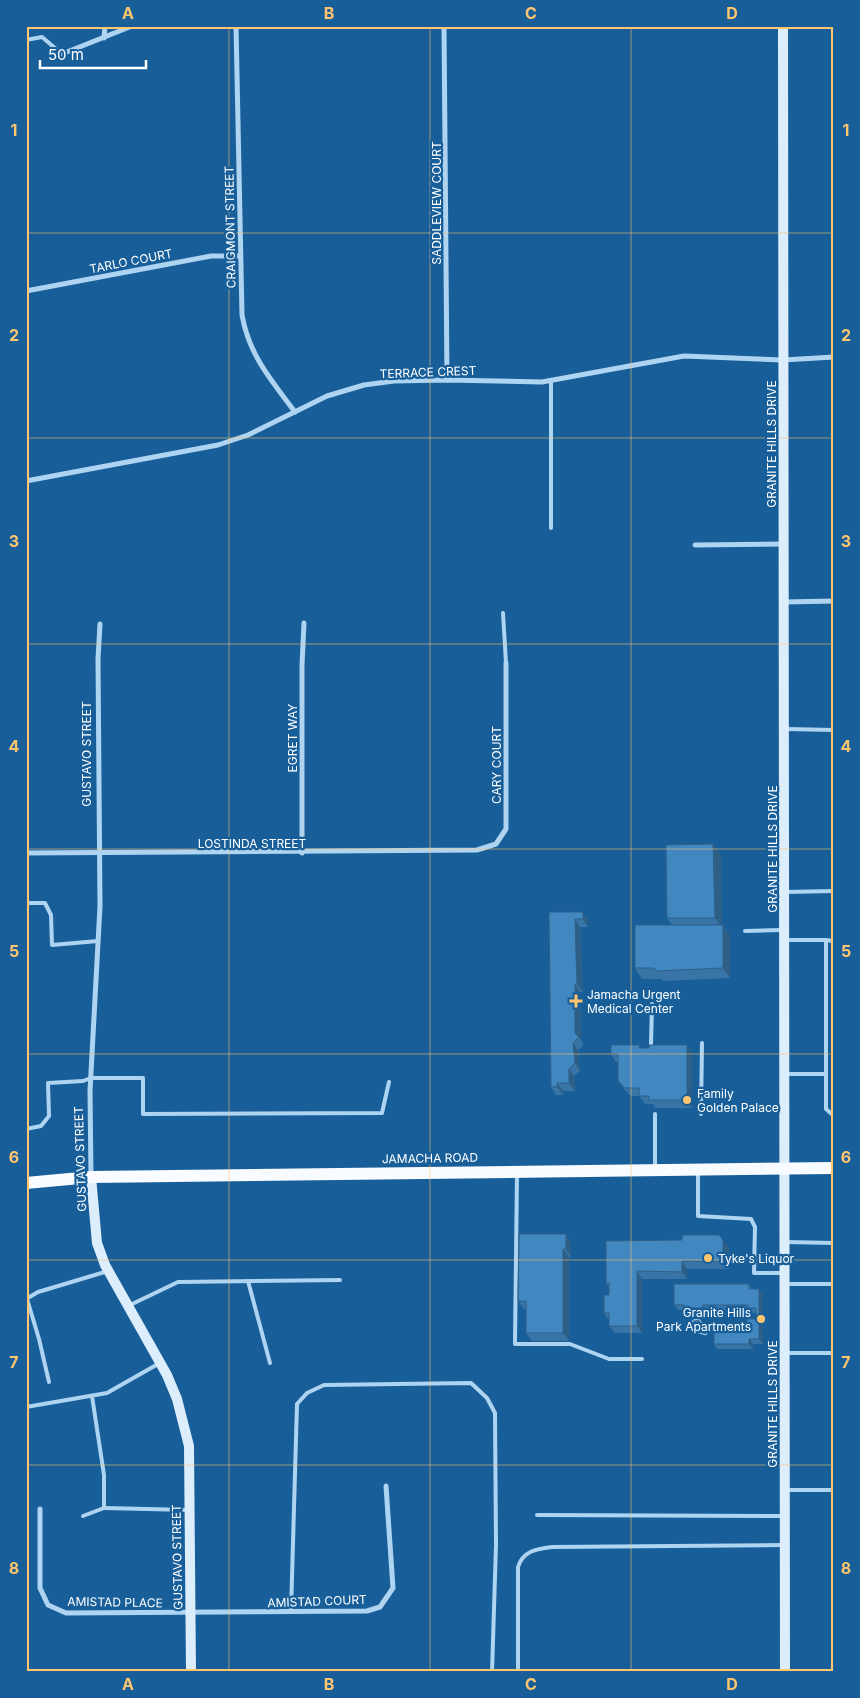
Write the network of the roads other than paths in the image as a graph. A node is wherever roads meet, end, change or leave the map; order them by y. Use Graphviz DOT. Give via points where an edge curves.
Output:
graph roads {
  1 [pos="105,26"];
  2 [pos="132,26"];
  3 [pos="229,26"];
  4 [pos="236,26"];
  5 [pos="444,26"];
  6 [pos="783,26"];
  7 [pos="834,26"];
  8 [pos="104,38"];
  9 [pos="26,40"];
  10 [pos="62,54"];
  11 [pos="240,256"];
  12 [pos="26,291"];
  13 [pos="834,357"];
  14 [pos="783,360"];
  15 [pos="447,380"];
  16 [pos="551,381"];
  17 [pos="294,412"];
  18 [pos="26,481"];
  19 [pos="551,528"];
  20 [pos="784,544"];
  21 [pos="695,545"];
  22 [pos="834,601"];
  23 [pos="785,602"];
  24 [pos="503,614"];
  25 [pos="304,623"];
  26 [pos="100,624"];
  27 [pos="506,663"];
  28 [pos="785,730"];
  29 [pos="834,730"];
  30 [pos="477,850"];
  31 [pos="26,853"];
  32 [pos="302,853"];
  33 [pos="99,854"];
  34 [pos="834,891"];
  35 [pos="785,892"];
  36 [pos="26,903"];
  37 [pos="745,931"];
  38 [pos="785,935"];
  39 [pos="826,940"];
  40 [pos="98,941"];
  41 [pos="834,941"];
  42 [pos="652,1004"];
  43 [pos="702,1043"];
  44 [pos="651,1044"];
  45 [pos="785,1074"];
  46 [pos="825,1074"];
  47 [pos="91,1078"];
  48 [pos="389,1082"];
  49 [pos="655,1114"];
  50 [pos="701,1114"];
  51 [pos="834,1116"];
  52 [pos="26,1129"];
  53 [pos="785,1167"];
  54 [pos="834,1168"];
  55 [pos="655,1169"];
  56 [pos="698,1169"];
  57 [pos="517,1171"];
  58 [pos="91,1177"];
  59 [pos="26,1183"];
  60 [pos="785,1242"];
  61 [pos="834,1243"];
  62 [pos="108,1272"];
  63 [pos="785,1273"];
  64 [pos="340,1280"];
  65 [pos="248,1281"];
  66 [pos="785,1284"];
  67 [pos="834,1284"];
  68 [pos="26,1299"];
  69 [pos="128,1306"];
  70 [pos="785,1353"];
  71 [pos="834,1353"];
  72 [pos="642,1359"];
  73 [pos="160,1363"];
  74 [pos="270,1363"];
  75 [pos="48,1382"];
  76 [pos="92,1396"];
  77 [pos="26,1408"];
  78 [pos="386,1486"];
  79 [pos="785,1490"];
  80 [pos="834,1490"];
  81 [pos="104,1508"];
  82 [pos="40,1509"];
  83 [pos="189,1510"];
  84 [pos="536,1515"];
  85 [pos="83,1516"];
  86 [pos="785,1516"];
  87 [pos="785,1545"];
  88 [pos="291,1612"];
  89 [pos="190,1613"];
  90 [pos="191,1672"];
  91 [pos="492,1672"];
  92 [pos="518,1672"];
  93 [pos="785,1672"];
  1 -- 8 [label="street"];
  2 -- 8 [label="street"];
  3 -- 4 [label="street"];
  4 -- 5 [label="street"];
  4 -- 11 [label="street, CRAIGMONT STREET"];
  5 -- 6 [label="street"];
  5 -- 15 [label="street, SADDLEVIEW COURT"];
  6 -- 7 [label="street"];
  6 -- 14 [label="street, GRANITE HILLS DRIVE"];
  8 -- 10 [label="street"];
  9 -- 10 [label="lane" via="42,37"];
  11 -- 12 [label="street, TARLO COURT" via="211,256"];
  11 -- 17 [label="street, CRAIGMONT STREET" via="242,315 247,338 256,360"];
  13 -- 14 [label="street, TERRACE CREST"];
  14 -- 16 [label="street, TERRACE CREST" via="684,356"];
  14 -- 20 [label="street, GRANITE HILLS DRIVE"];
  15 -- 16 [label="street, TERRACE CREST"];
  15 -- 17 [label="street, TERRACE CREST" via="364,385 327,396"];
  16 -- 19 [label="lane"];
  17 -- 18 [label="street, TERRACE CREST" via="218,446"];
  20 -- 21 [label="street"];
  20 -- 23 [label="street, GRANITE HILLS DRIVE"];
  22 -- 23 [label="street"];
  23 -- 28 [label="street, GRANITE HILLS DRIVE"];
  24 -- 27 [label="lane"];
  25 -- 32 [label="street, EGRET WAY"];
  26 -- 33 [label="street, GUSTAVO STREET"];
  27 -- 30 [label="street, CARY COURT" via="506,829 496,844"];
  28 -- 29 [label="lane"];
  28 -- 35 [label="street, GRANITE HILLS DRIVE"];
  30 -- 32 [label="street, LOSTINDA STREET"];
  31 -- 33 [label="street, LOSTINDA STREET"];
  32 -- 33 [label="street, LOSTINDA STREET"];
  33 -- 40 [label="street, GUSTAVO STREET"];
  34 -- 35 [label="lane"];
  35 -- 38 [label="street, GRANITE HILLS DRIVE"];
  36 -- 40 [label="lane" via="45,903 50,908 52,945"];
  37 -- 38 [label="lane"];
  38 -- 39 [label="lane"];
  38 -- 45 [label="street, GRANITE HILLS DRIVE"];
  39 -- 41 [label="lane"];
  39 -- 46 [label="lane"];
  40 -- 47 [label="street, GUSTAVO STREET"];
  42 -- 44 [label="lane"];
  43 -- 50 [label="lane"];
  45 -- 46 [label="lane"];
  45 -- 53 [label="street, GRANITE HILLS DRIVE"];
  46 -- 51 [label="lane" via="826,1109"];
  47 -- 48 [label="lane" via="143,1078 143,1114 382,1113"];
  47 -- 52 [label="lane" via="48,1083 49,1116 42,1126"];
  47 -- 58 [label="street, GUSTAVO STREET"];
  49 -- 55 [label="lane"];
  53 -- 54 [label="main road, JAMACHA ROAD"];
  53 -- 56 [label="main road, JAMACHA ROAD"];
  53 -- 60 [label="street, GRANITE HILLS DRIVE"];
  55 -- 56 [label="main road, JAMACHA ROAD"];
  55 -- 57 [label="main road, JAMACHA ROAD"];
  56 -- 63 [label="lane" via="698,1216 750,1220 755,1227 754,1273"];
  57 -- 58 [label="main road, JAMACHA ROAD"];
  57 -- 72 [label="lane" via="516,1344 570,1344 609,1359"];
  58 -- 59 [label="main road, JAMACHA ROAD"];
  58 -- 62 [label="street, GUSTAVO STREET" via="97,1244"];
  60 -- 61 [label="lane"];
  60 -- 63 [label="street, GRANITE HILLS DRIVE"];
  62 -- 68 [label="lane" via="38,1292"];
  62 -- 69 [label="street, GUSTAVO STREET"];
  63 -- 66 [label="street, GRANITE HILLS DRIVE"];
  64 -- 65 [label="lane"];
  65 -- 69 [label="lane" via="178,1282"];
  65 -- 74 [label="lane"];
  66 -- 67 [label="lane"];
  66 -- 70 [label="street, GRANITE HILLS DRIVE"];
  68 -- 75 [label="lane"];
  69 -- 73 [label="street, GUSTAVO STREET"];
  70 -- 71 [label="lane"];
  70 -- 79 [label="street, GRANITE HILLS DRIVE"];
  73 -- 76 [label="lane" via="107,1393"];
  73 -- 83 [label="street, GUSTAVO STREET" via="177,1399 189,1446"];
  76 -- 77 [label="lane"];
  76 -- 81 [label="lane" via="104,1475"];
  78 -- 88 [label="street, AMISTAD COURT" via="393,1588 380,1607 368,1611"];
  79 -- 80 [label="lane"];
  79 -- 86 [label="street, GRANITE HILLS DRIVE"];
  81 -- 83 [label="lane"];
  81 -- 85 [label="lane"];
  82 -- 89 [label="street, AMISTAD PLACE" via="40,1588 48,1605 66,1613"];
  83 -- 89 [label="street, GUSTAVO STREET"];
  84 -- 86 [label="lane"];
  86 -- 87 [label="street, GRANITE HILLS DRIVE"];
  87 -- 92 [label="lane" via="532,1550 521,1560 518,1568"];
  87 -- 93 [label="street, GRANITE HILLS DRIVE"];
  88 -- 89 [label="street, AMISTAD COURT"];
  88 -- 91 [label="lane" via="297,1404 307,1393 324,1385 471,1383 487,1398 495,1413 496,1545"];
  89 -- 90 [label="street, GUSTAVO STREET"];
}
